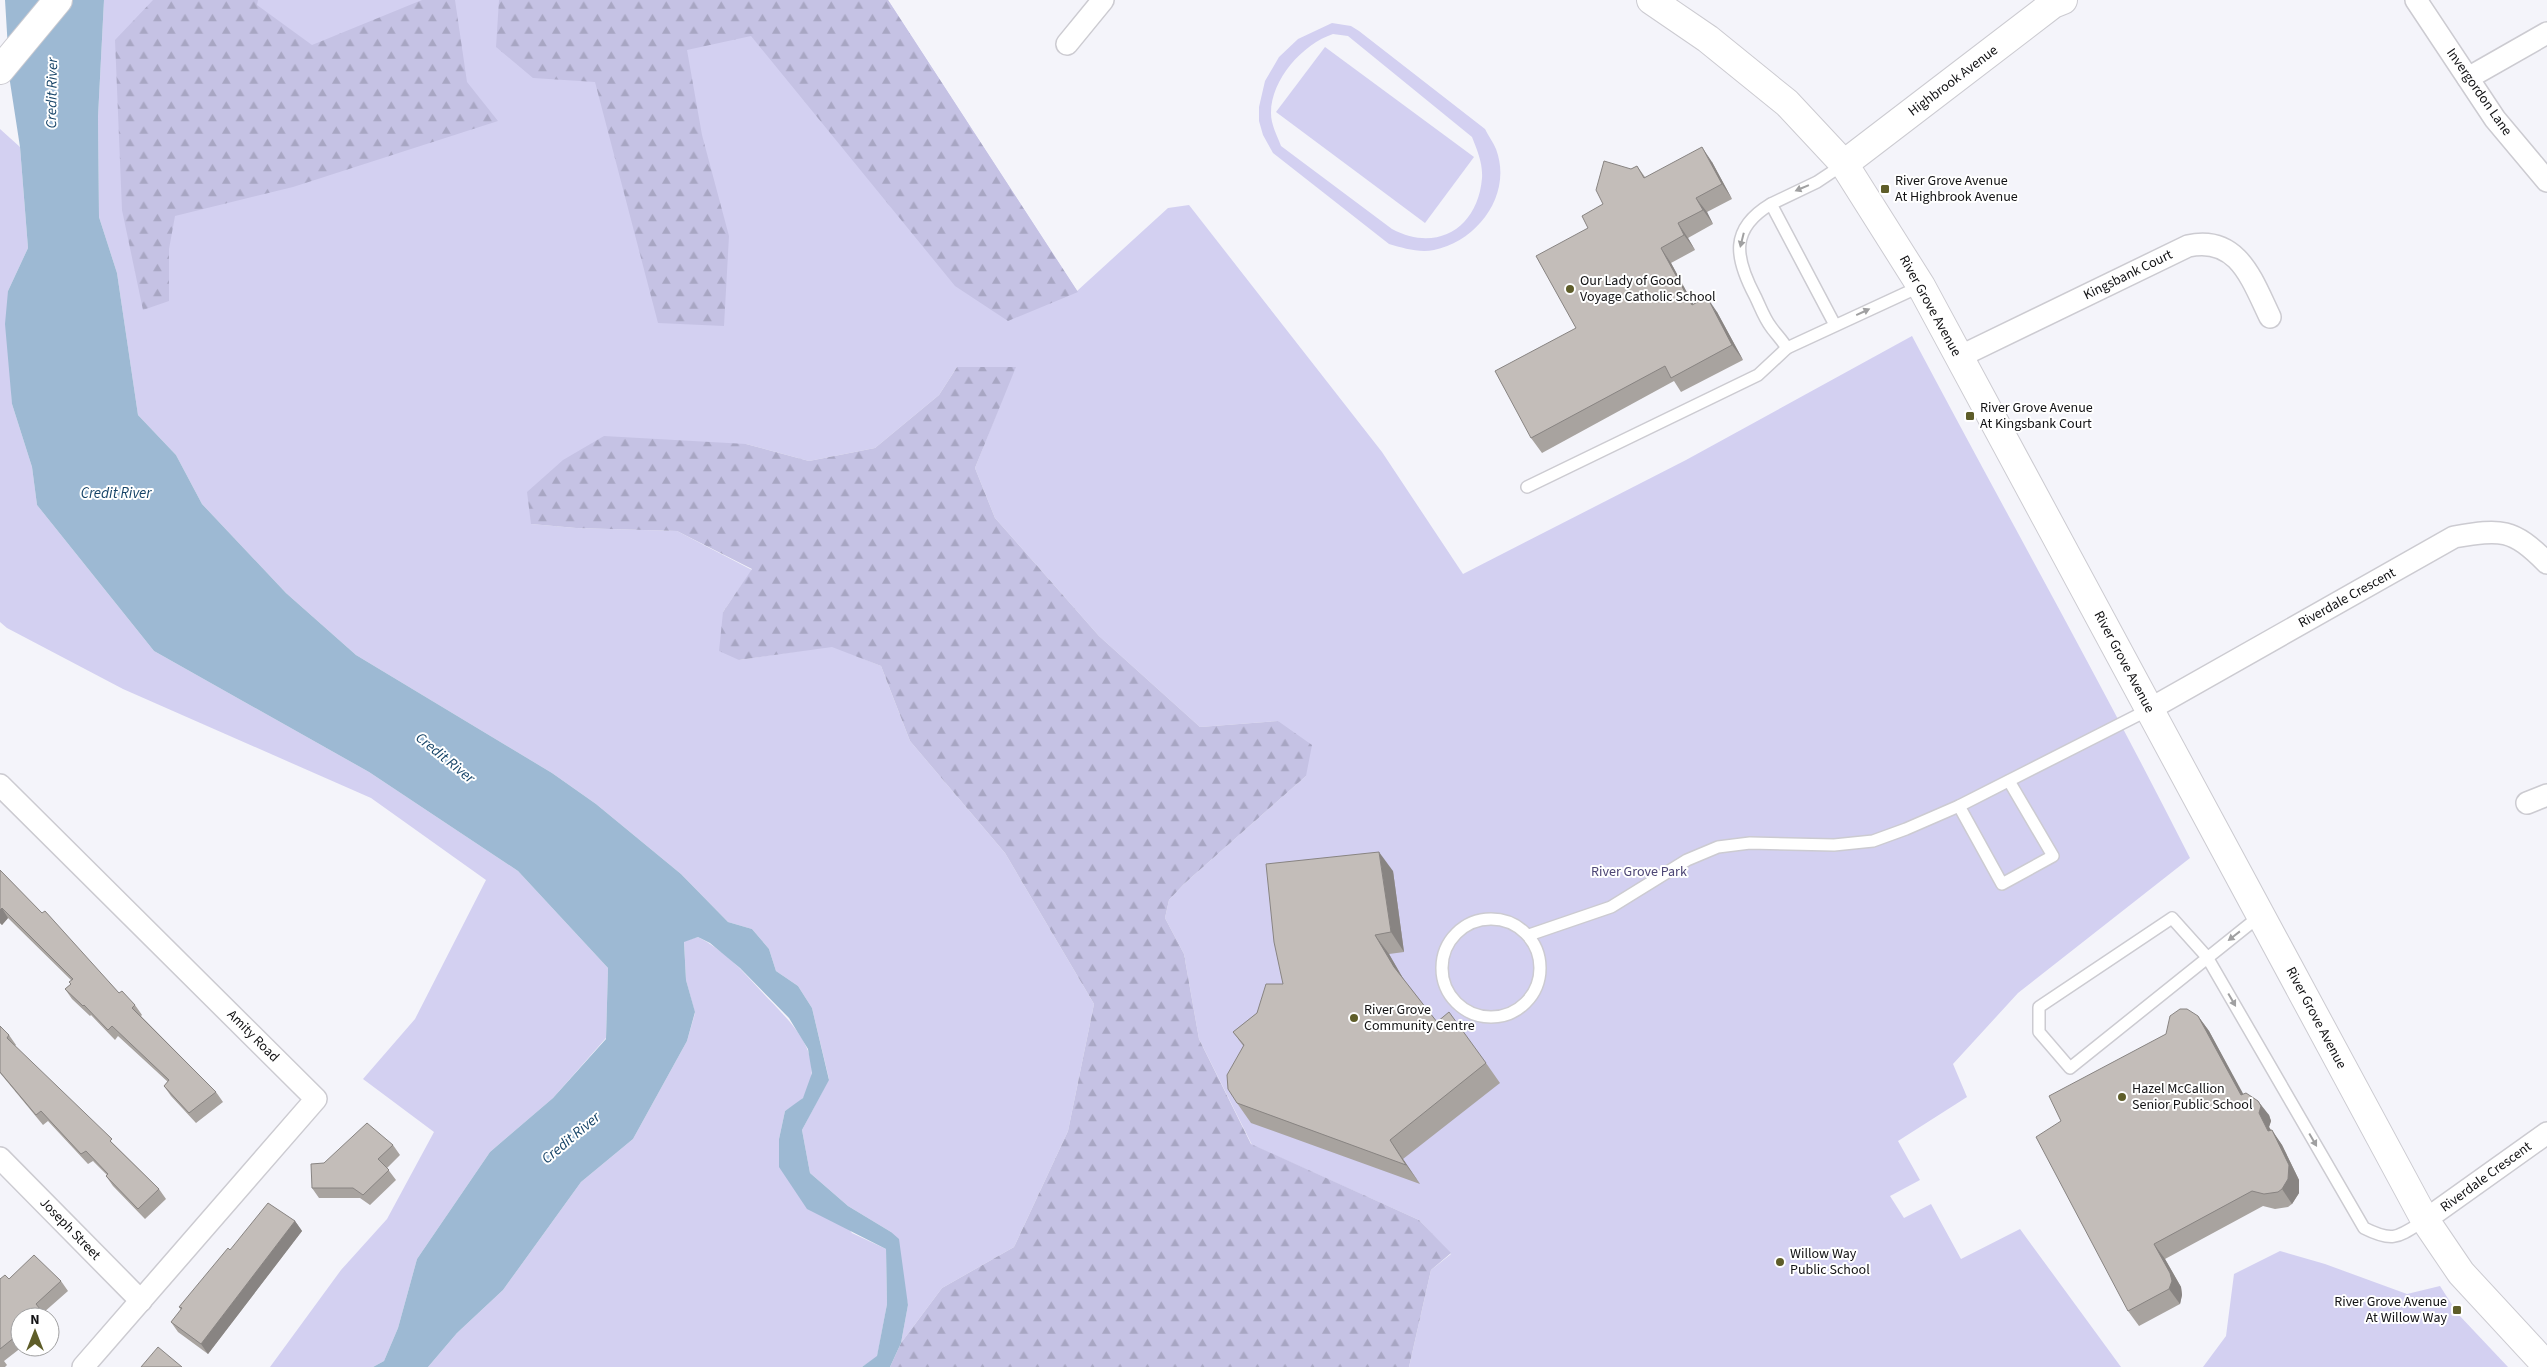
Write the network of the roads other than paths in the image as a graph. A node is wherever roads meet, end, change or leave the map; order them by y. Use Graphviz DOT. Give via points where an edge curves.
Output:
graph roads {
  1 [pos="58,0"];
  2 [pos="1103,0"];
  3 [pos="1652,0"];
  4 [pos="2416,0"];
  5 [pos="2055,1"];
  6 [pos="2547,33"];
  7 [pos="1067,44"];
  8 [pos="0,70"];
  9 [pos="2468,78"];
  10 [pos="1844,164"];
  11 [pos="2547,181"];
  12 [pos="1771,204"];
  13 [pos="1921,286"];
  14 [pos="2270,317"];
  15 [pos="1835,325"];
  16 [pos="1787,348"];
  17 [pos="1959,357"];
  18 [pos="1527,488"];
  19 [pos="2547,563"];
  20 [pos="2150,709"];
  21 [pos="2009,781"];
  22 [pos="0,785"];
  23 [pos="2547,795"];
  24 [pos="2527,803"];
  25 [pos="1959,806"];
  26 [pos="2261,915"];
  27 [pos="1529,935"];
  28 [pos="2208,957"];
  29 [pos="2547,1133"];
  30 [pos="0,1158"];
  31 [pos="2425,1220"];
  32 [pos="140,1301"];
  33 [pos="2547,1366"];
  34 [pos="83,1367"];
  1 -- 8 [label="street"];
  2 -- 7 [label="street"];
  3 -- 10 [label="street, River Grove Avenue" via="1708,39 1787,103"];
  4 -- 9 [label="street, Invergordon Lane"];
  5 -- 10 [label="street, Highbrook Avenue"];
  6 -- 9 [label="street"];
  9 -- 11 [label="street, Invergordon Lane" via="2495,119"];
  10 -- 12 [label="lane, one-way" via="1817,182"];
  10 -- 13 [label="street, River Grove Avenue"];
  12 -- 15 [label="lane"];
  12 -- 16 [label="lane, one-way" via="1757,212 1748,224 1741,238 1738,257 1770,326"];
  15 -- 13 [label="lane, one-way"];
  13 -- 17 [label="street, River Grove Avenue"];
  14 -- 17 [label="street, Kingsbank Court" via="2252,278 2228,250 2212,244 2200,244 2188,246"];
  15 -- 16 [label="lane"];
  16 -- 18 [label="lane" via="1758,375"];
  17 -- 20 [label="street, River Grove Avenue"];
  19 -- 20 [label="street, Riverdale Crescent" via="2525,541 2510,535 2488,531 2454,537"];
  20 -- 21 [label="lane"];
  20 -- 26 [label="street, River Grove Avenue"];
  21 -- 25 [label="lane"];
  21 -- 25 [label="lane" via="2053,856 2002,884"];
  22 -- 32 [label="street, Amity Road" via="316,1099"];
  23 -- 24 [label="street"];
  25 -- 27 [label="lane" via="1873,841 1834,845 1750,843 1718,847 1687,860 1611,907"];
  26 -- 28 [label="lane, one-way"];
  26 -- 31 [label="street, River Grove Avenue"];
  27 -- 27 [label="lane" via="1507,921 1469,923 1448,943 1442,956 1441,976 1450,998 1469,1013 1493,1018 1524,1006 1541,974 1536,946"];
  28 -- 28 [label="lane" via="2172,918 2039,1007 2039,1032 2070,1068"];
  28 -- 31 [label="lane, one-way" via="2364,1228 2382,1237 2399,1236"];
  29 -- 31 [label="street, Riverdale Crescent"];
  30 -- 32 [label="street, Joseph Street"];
  31 -- 33 [label="street, River Grove Avenue" via="2461,1273"];
  32 -- 34 [label="street"];
}
